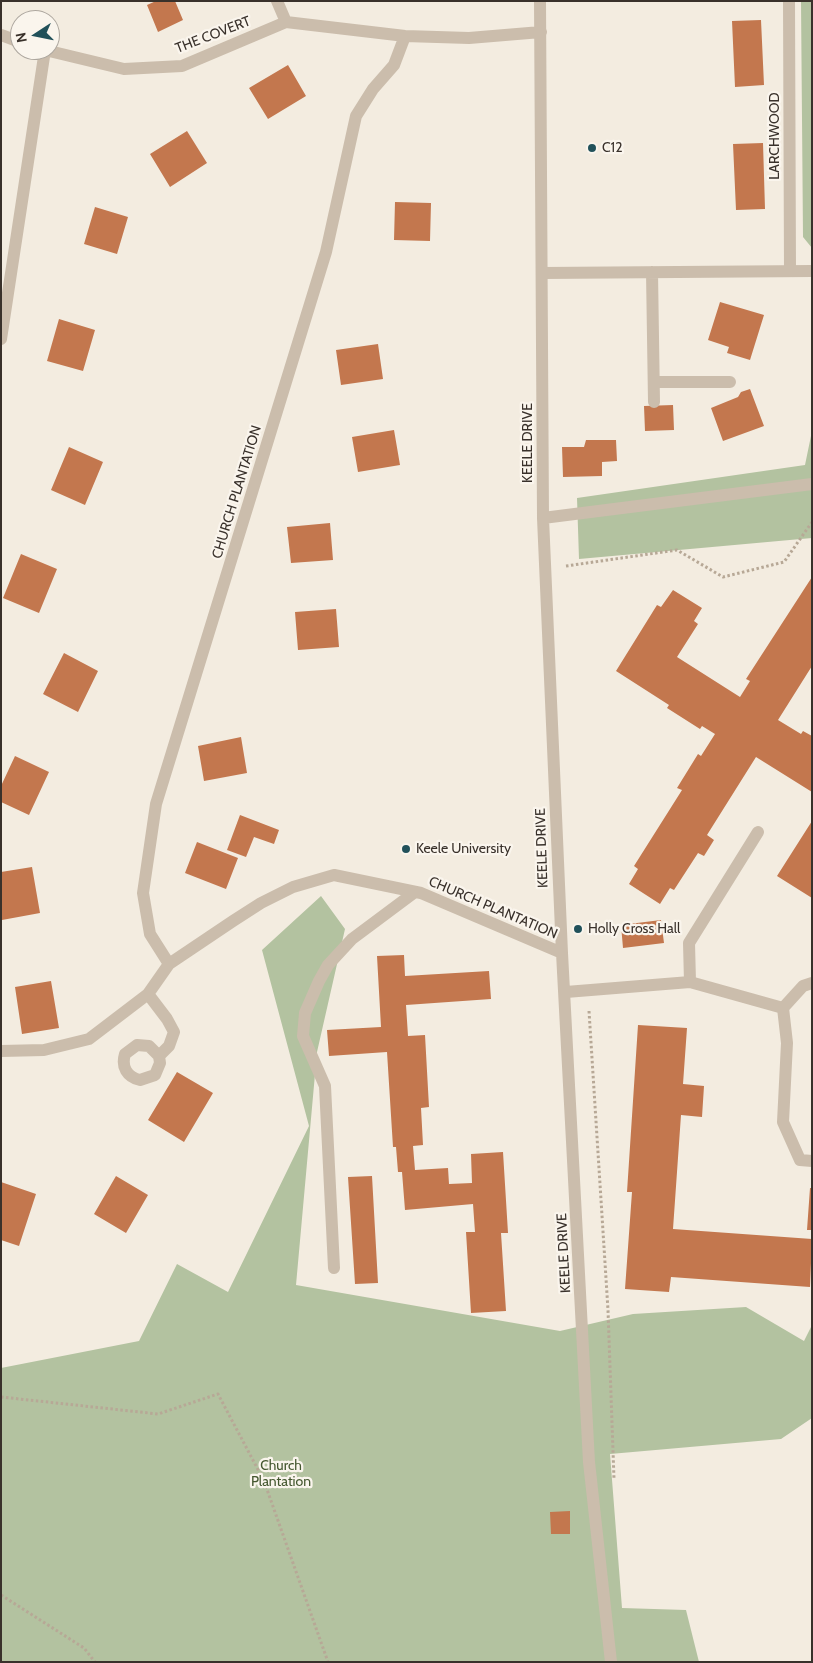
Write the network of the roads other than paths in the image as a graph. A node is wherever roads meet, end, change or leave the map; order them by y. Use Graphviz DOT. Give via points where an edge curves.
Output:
graph roads {
  1 [pos="277,1"];
  2 [pos="540,1"];
  3 [pos="789,1"];
  4 [pos="286,22"];
  5 [pos="540,32"];
  6 [pos="405,36"];
  7 [pos="60,54"];
  8 [pos="43,60"];
  9 [pos="812,271"];
  10 [pos="543,272"];
  11 [pos="652,272"];
  12 [pos="790,272"];
  13 [pos="1,339"];
  14 [pos="654,382"];
  15 [pos="730,382"];
  16 [pos="654,402"];
  17 [pos="812,484"];
  18 [pos="543,518"];
  19 [pos="758,832"];
  20 [pos="415,892"];
  21 [pos="562,952"];
  22 [pos="168,964"];
  23 [pos="690,982"];
  24 [pos="812,983"];
  25 [pos="566,992"];
  26 [pos="148,994"];
  27 [pos="783,1008"];
  28 [pos="1,1050"];
  29 [pos="159,1056"];
  30 [pos="812,1161"];
  31 [pos="334,1268"];
  32 [pos="611,1662"];
  1 -- 4 [label="street"];
  2 -- 5 [label="street, KEELE DRIVE"];
  3 -- 12 [label="street, LARCHWOOD"];
  4 -- 6 [label="street, THE COVERT"];
  4 -- 7 [label="street, THE COVERT" via="182,66 124,69"];
  5 -- 6 [label="street, THE COVERT" via="469,38"];
  5 -- 10 [label="street, KEELE DRIVE"];
  6 -- 22 [label="street, CHURCH PLANTATION" via="394,65 356,116 326,252 156,804 143,892 150,934"];
  8 -- 13 [label="street"];
  9 -- 12 [label="street"];
  10 -- 11 [label="street"];
  10 -- 18 [label="street, KEELE DRIVE"];
  11 -- 12 [label="street"];
  11 -- 14 [label="street"];
  14 -- 15 [label="street"];
  14 -- 16 [label="street"];
  17 -- 18 [label="street"];
  18 -- 21 [label="street, KEELE DRIVE"];
  19 -- 23 [label="street" via="688,943"];
  20 -- 21 [label="street, CHURCH PLANTATION"];
  20 -- 22 [label="street, CHURCH PLANTATION" via="334,875 293,887 261,903"];
  20 -- 31 [label="street" via="352,938 328,965 305,1014 303,1036 325,1086"];
  21 -- 25 [label="street, KEELE DRIVE"];
  22 -- 26 [label="street, CHURCH PLANTATION"];
  23 -- 25 [label="street"];
  23 -- 27 [label="street"];
  24 -- 27 [label="street" via="803,986"];
  25 -- 32 [label="street, KEELE DRIVE" via="589,1462"];
  26 -- 28 [label="street, CHURCH PLANTATION" via="88,1039 44,1050"];
  26 -- 29 [label="street" via="174,1032 169,1046"];
  27 -- 30 [label="street" via="787,1044 784,1122 800,1160"];
}
